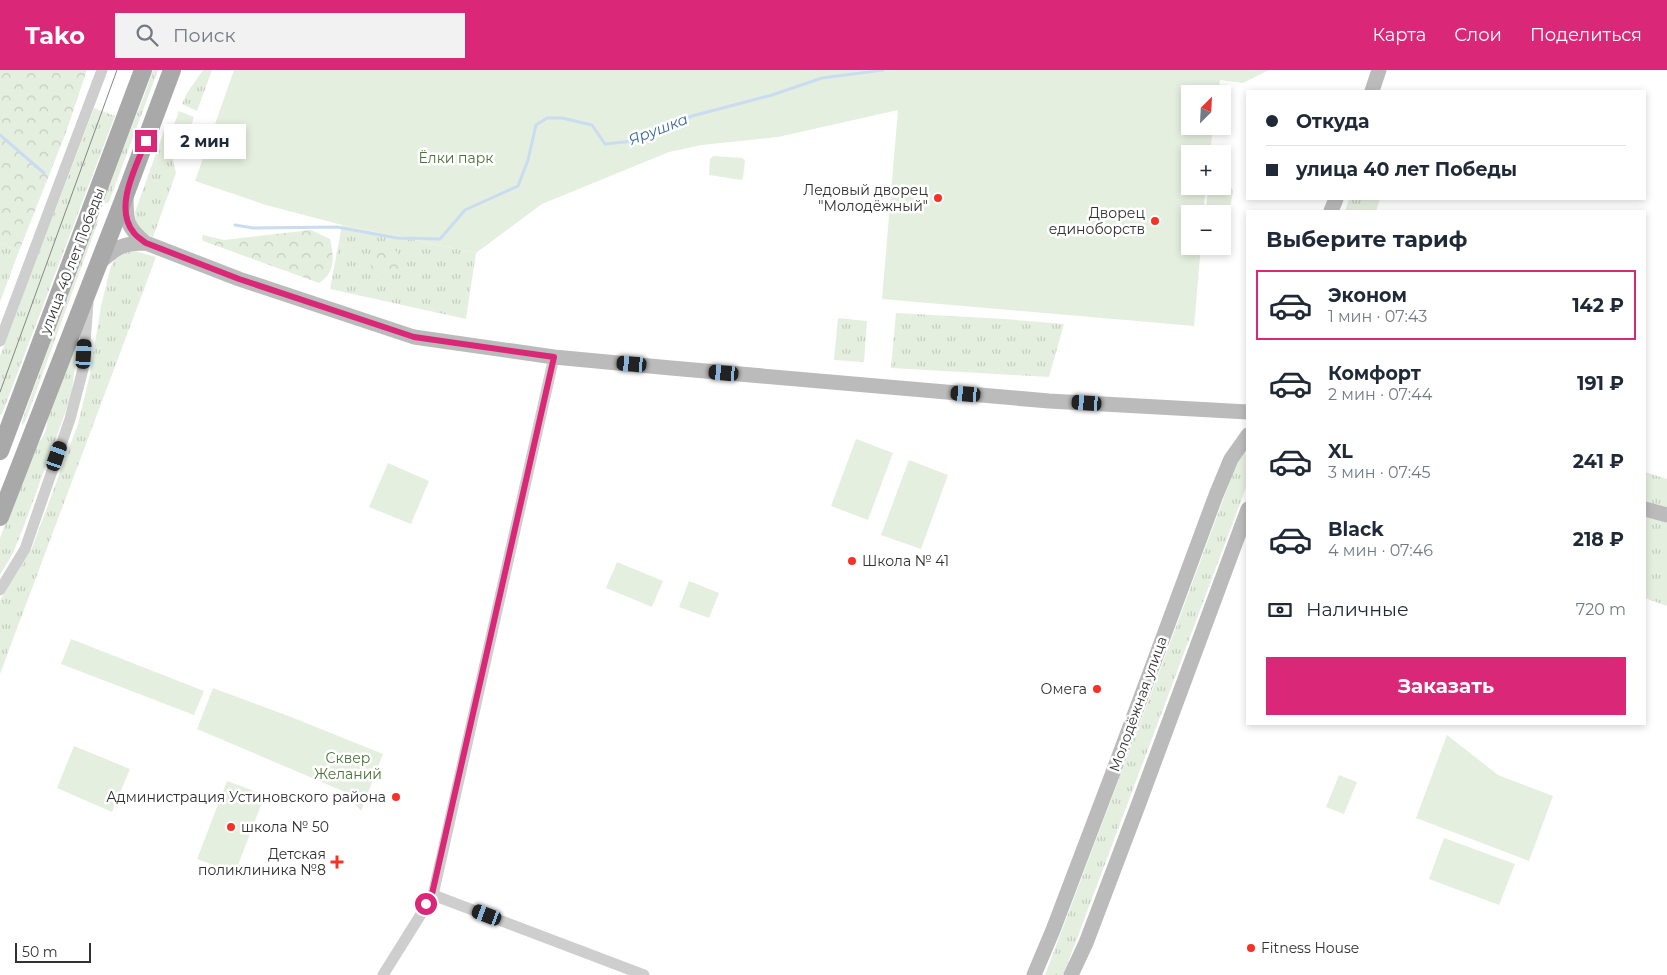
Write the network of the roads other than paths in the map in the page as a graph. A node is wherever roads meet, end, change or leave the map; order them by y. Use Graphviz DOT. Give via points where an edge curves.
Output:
graph roads {
  1 [pos="102,70"];
  2 [pos="143,70"];
  3 [pos="1380,70"];
  4 [pos="172,72"];
  5 [pos="1372,90"];
  6 [pos="126,193"];
  7 [pos="91,209"];
  8 [pos="116,220"];
  9 [pos="146,243"];
  10 [pos="99,263"];
  11 [pos="90,286"];
  12 [pos="0,341"];
  13 [pos="554,357"];
  14 [pos="1246,412"];
  15 [pos="4,429"];
  16 [pos="1246,438"];
  17 [pos="30,440"];
  18 [pos="0,451"];
  19 [pos="1646,509"];
  20 [pos="1246,514"];
  21 [pos="1667,515"];
  22 [pos="0,517"];
  23 [pos="0,590"];
  24 [pos="432,894"];
  25 [pos="382,975"];
  26 [pos="644,975"];
  27 [pos="1034,975"];
  28 [pos="1072,975"];
  1 -- 12 [label="street"];
  2 -- 7 [label="main road, улица 40 лет Победы"];
  3 -- 5 [label="street"];
  4 -- 6 [label="main road, улица 40 лет Победы"];
  6 -- 8 [label="main road, улица 40 лет Победы"];
  6 -- 9 [label="street" via="126,217 134,233"];
  7 -- 8 [label="main road"];
  7 -- 15 [label="main road, улица 40 лет Победы"];
  8 -- 10 [label="main road, улица 40 лет Победы"];
  9 -- 10 [label="street" via="116,248"];
  9 -- 13 [label="street" via="239,279 414,337"];
  10 -- 11 [label="main road, улица 40 лет Победы"];
  11 -- 17 [label="main road, улица 40 лет Победы"];
  11 -- 23 [label="street, улица 40 лет Победы" via="83,369 70,419 25,549"];
  13 -- 14 [label="street" via="987,396"];
  13 -- 24 [label="street"];
  15 -- 17 [label="main road"];
  15 -- 18 [label="main road, улица 40 лет Победы"];
  16 -- 27 [label="street, Молодёжная улица" via="1231,460 1216,495"];
  17 -- 22 [label="main road, улица 40 лет Победы"];
  19 -- 21 [label="street"];
  20 -- 28 [label="street"];
  24 -- 25 [label="street"];
  24 -- 26 [label="street"];
}
